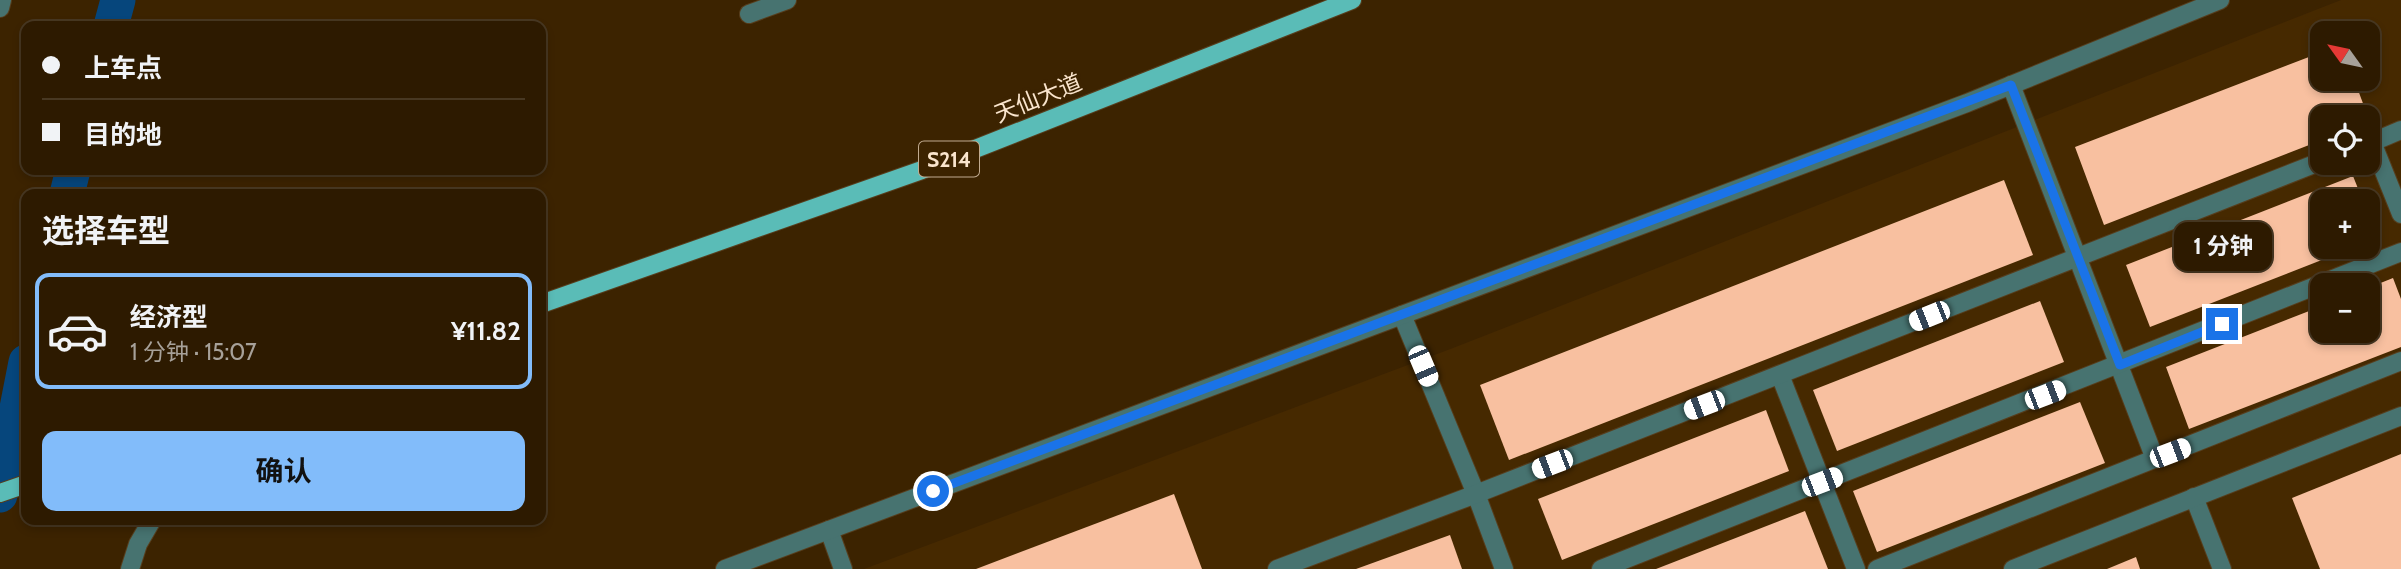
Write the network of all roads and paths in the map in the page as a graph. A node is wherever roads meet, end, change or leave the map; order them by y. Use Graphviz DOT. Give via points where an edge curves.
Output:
graph roads {
  1 [pos="2,0"];
  2 [pos="787,0"];
  3 [pos="1352,0"];
  4 [pos="2220,0"];
  5 [pos="0,8"];
  6 [pos="749,14"];
  7 [pos="2011,85"];
  8 [pos="2401,131"];
  9 [pos="2380,139"];
  10 [pos="2380,166"];
  11 [pos="2310,167"];
  12 [pos="2401,214"];
  13 [pos="2401,252"];
  14 [pos="2079,258"];
  15 [pos="546,302"];
  16 [pos="1402,315"];
  17 [pos="2401,361"];
  18 [pos="2120,365"];
  19 [pos="1780,375"];
  20 [pos="2401,416"];
  21 [pos="2155,459"];
  22 [pos="1822,482"];
  23 [pos="21,486"];
  24 [pos="0,493"];
  25 [pos="1476,494"];
  26 [pos="2194,498"];
  27 [pos="149,525"];
  28 [pos="829,530"];
  29 [pos="131,569"];
  30 [pos="725,569"];
  31 [pos="844,569"];
  32 [pos="1277,569"];
  33 [pos="1504,569"];
  34 [pos="1601,569"];
  35 [pos="1856,569"];
  36 [pos="1877,569"];
  37 [pos="2013,569"];
  38 [pos="2222,569"];
  1 -- 5 [label="street"];
  2 -- 6 [label="street"];
  3 -- 15 [label="main road, 天仙大道 / S214" via="922,170"];
  4 -- 7 [label="street"];
  7 -- 14 [label="street"];
  7 -- 16 [label="street"];
  8 -- 9 [label="street"];
  10 -- 12 [label="street"];
  11 -- 14 [label="street"];
  13 -- 18 [label="street"];
  14 -- 18 [label="street"];
  14 -- 19 [label="street"];
  16 -- 25 [label="street"];
  16 -- 28 [label="street"];
  17 -- 21 [label="street"];
  18 -- 21 [label="street"];
  18 -- 22 [label="street"];
  19 -- 22 [label="street"];
  19 -- 25 [label="street"];
  20 -- 26 [label="street"];
  21 -- 36 [label="street"];
  22 -- 34 [label="street"];
  22 -- 35 [label="street"];
  23 -- 24 [label="main road"];
  25 -- 32 [label="street"];
  25 -- 33 [label="street"];
  26 -- 37 [label="street"];
  26 -- 38 [label="street"];
  27 -- 29 [label="street"];
  28 -- 30 [label="street"];
  28 -- 31 [label="street"];
}
